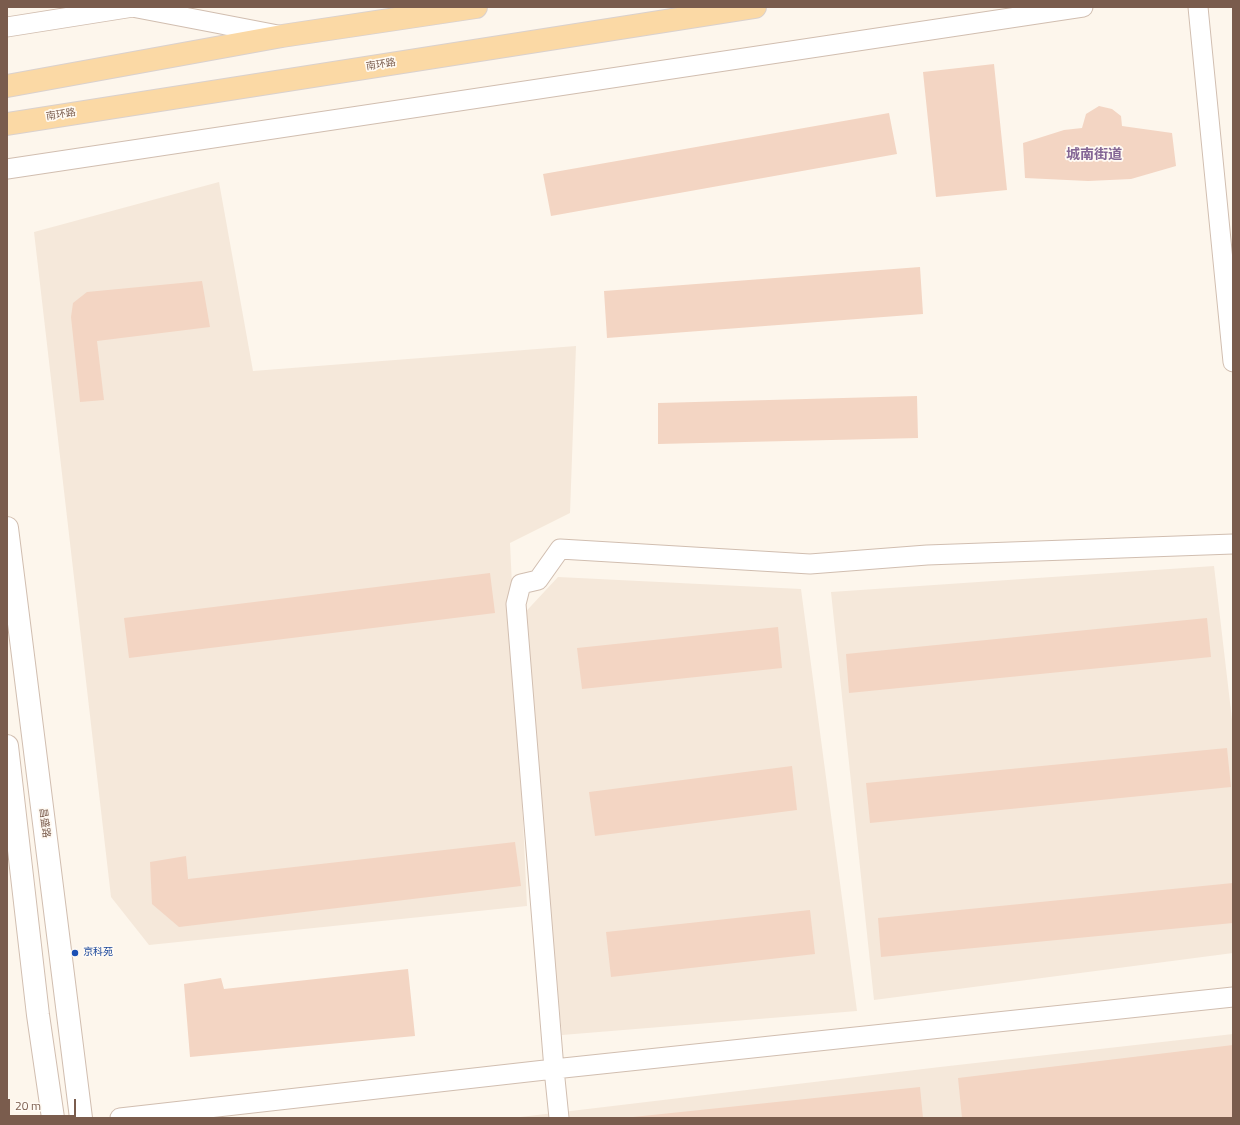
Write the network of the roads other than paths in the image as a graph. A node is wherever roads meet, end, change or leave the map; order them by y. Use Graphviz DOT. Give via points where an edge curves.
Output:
graph roads {
  1 [pos="133,7"];
  2 [pos="476,7"];
  3 [pos="755,7"];
  4 [pos="1083,7"];
  5 [pos="1198,7"];
  6 [pos="7,27"];
  7 [pos="282,36"];
  8 [pos="7,86"];
  9 [pos="7,124"];
  10 [pos="7,169"];
  11 [pos="1233,362"];
  12 [pos="7,528"];
  13 [pos="1233,544"];
  14 [pos="7,746"];
  15 [pos="1233,998"];
  16 [pos="554,1069"];
  17 [pos="53,1118"];
  18 [pos="81,1118"];
  19 [pos="120,1118"];
  20 [pos="559,1118"];
  1 -- 6 [label="street"];
  1 -- 7 [label="street"];
  2 -- 7 [label="main road"];
  3 -- 9 [label="main road, 南环路"];
  4 -- 10 [label="street"];
  5 -- 11 [label="street"];
  7 -- 8 [label="main road"];
  12 -- 18 [label="street, 昌盛路"];
  13 -- 16 [label="street" via="927,555 810,564 560,549 538,580 521,584 516,604"];
  14 -- 17 [label="street" via="38,1015"];
  15 -- 16 [label="street"];
  16 -- 19 [label="street"];
  16 -- 20 [label="street"];
}
